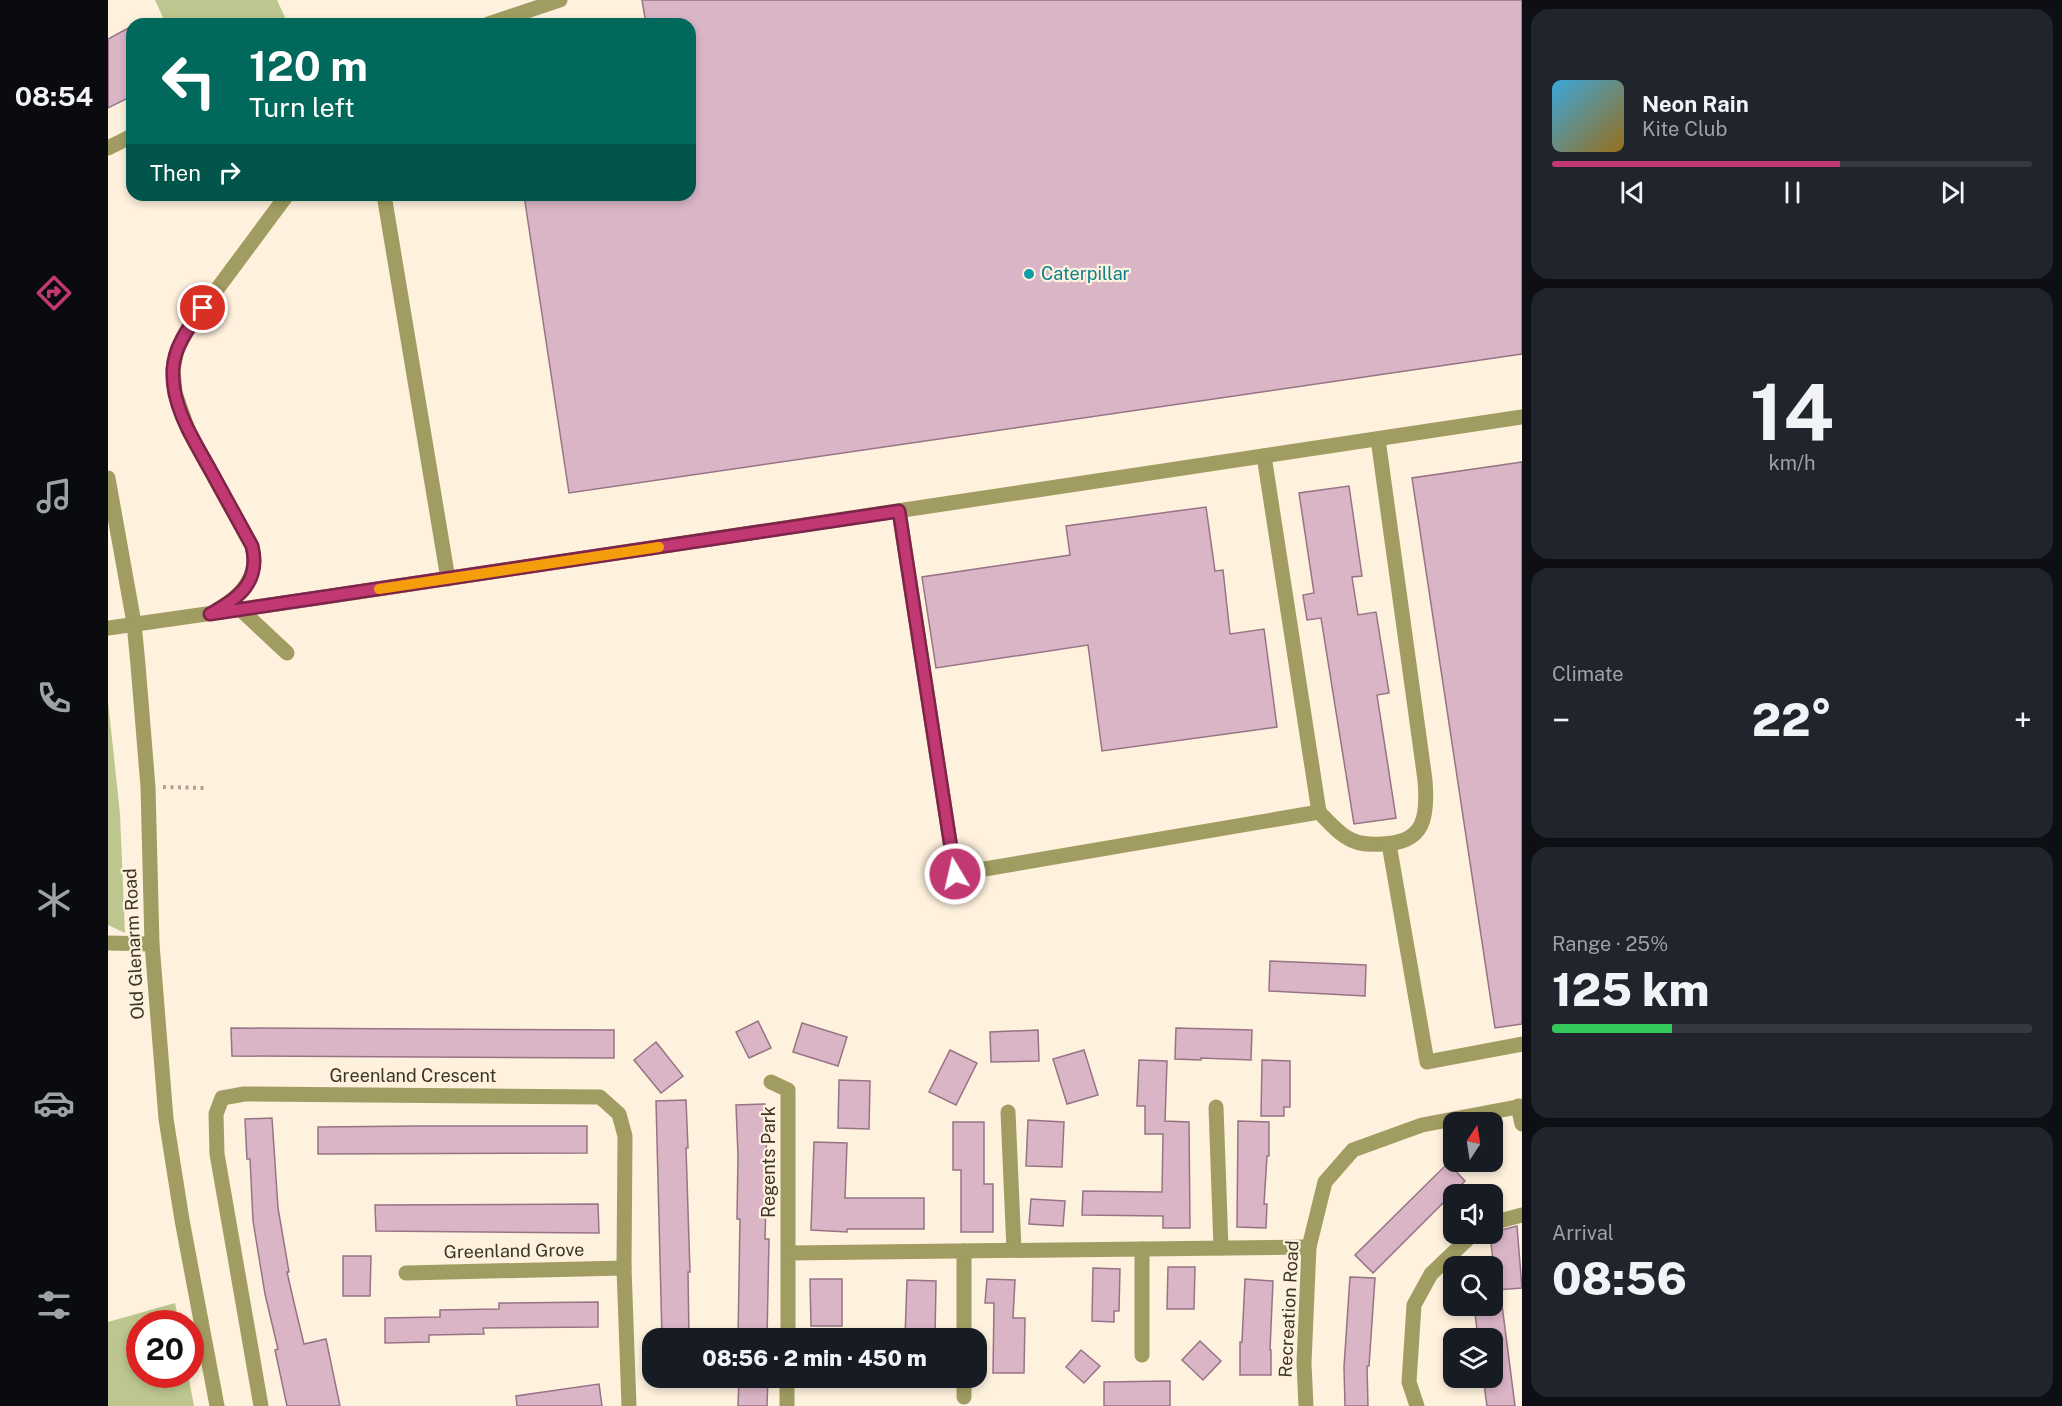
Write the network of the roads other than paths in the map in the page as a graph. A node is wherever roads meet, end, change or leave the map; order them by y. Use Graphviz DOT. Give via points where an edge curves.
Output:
graph roads {
  1 [pos="560,0"];
  2 [pos="506,18"];
  3 [pos="126,139"];
  4 [pos="108,148"];
  5 [pos="283,201"];
  6 [pos="385,201"];
  7 [pos="1522,417"];
  8 [pos="1378,439"];
  9 [pos="1264,456"];
  10 [pos="108,478"];
  11 [pos="899,511"];
  12 [pos="448,579"];
  13 [pos="240,609"];
  14 [pos="210,614"];
  15 [pos="134,623"];
  16 [pos="108,628"];
  17 [pos="287,653"];
  18 [pos="1319,812"];
  19 [pos="1389,844"];
  20 [pos="108,943"];
  21 [pos="152,944"];
  22 [pos="1522,1044"];
  23 [pos="771,1082"];
  24 [pos="1520,1106"];
  25 [pos="1216,1107"];
  26 [pos="1008,1112"];
  27 [pos="1522,1124"];
  28 [pos="1522,1215"];
  29 [pos="1503,1220"];
  30 [pos="1462,1244"];
  31 [pos="1309,1247"];
  32 [pos="1221,1248"];
  33 [pos="1142,1249"];
  34 [pos="1014,1250"];
  35 [pos="964,1251"];
  36 [pos="789,1253"];
  37 [pos="624,1268"];
  38 [pos="406,1273"];
  39 [pos="788,1328"];
  40 [pos="964,1328"];
  41 [pos="1142,1355"];
  42 [pos="787,1388"];
  43 [pos="964,1388"];
  44 [pos="964,1397"];
  45 [pos="217,1406"];
  46 [pos="261,1406"];
  47 [pos="629,1406"];
  48 [pos="787,1406"];
  49 [pos="1306,1406"];
  50 [pos="1417,1406"];
  1 -- 2 [label="street"];
  3 -- 4 [label="street"];
  5 -- 14 [label="street" via="189,327 175,359 173,381 188,430 254,554 254,566 244,591"];
  6 -- 12 [label="street"];
  7 -- 8 [label="street"];
  8 -- 9 [label="street"];
  8 -- 19 [label="street" via="1426,797 1417,833 1405,842"];
  9 -- 11 [label="street"];
  9 -- 18 [label="street"];
  10 -- 15 [label="street, Old Glenarm Road"];
  11 -- 12 [label="street"];
  11 -- 18 [label="street" via="955,874"];
  12 -- 13 [label="street"];
  13 -- 14 [label="street"];
  13 -- 17 [label="street"];
  14 -- 15 [label="street"];
  15 -- 16 [label="street"];
  15 -- 21 [label="street, Old Glenarm Road" via="148,787"];
  18 -- 19 [label="street" via="1347,839 1368,845"];
  19 -- 22 [label="street" via="1427,1062"];
  20 -- 21 [label="street"];
  21 -- 45 [label="street, Old Glenarm Road" via="166,1119"];
  23 -- 36 [label="street, Regents Park" via="788,1090"];
  24 -- 27 [label="street"];
  24 -- 31 [label="street, Recreation Road" via="1422,1125 1353,1150 1325,1182"];
  25 -- 32 [label="street"];
  26 -- 34 [label="street"];
  28 -- 29 [label="street"];
  30 -- 50 [label="street" via="1431,1274 1414,1305 1409,1382"];
  31 -- 32 [label="street"];
  31 -- 49 [label="street, Recreation Road"];
  32 -- 33 [label="street"];
  33 -- 34 [label="street"];
  33 -- 41 [label="street"];
  34 -- 35 [label="street"];
  35 -- 36 [label="street"];
  35 -- 40 [label="street"];
  36 -- 39 [label="street, Regents Park"];
  37 -- 38 [label="street, Greenland Grove"];
  37 -- 46 [label="street, Greenland Crescent" via="625,1136 619,1114 600,1097 244,1094 222,1098 216,1114 217,1154"];
  37 -- 47 [label="street, Greenland Crescent"];
  42 -- 48 [label="street"];
  43 -- 44 [label="street"];
}
